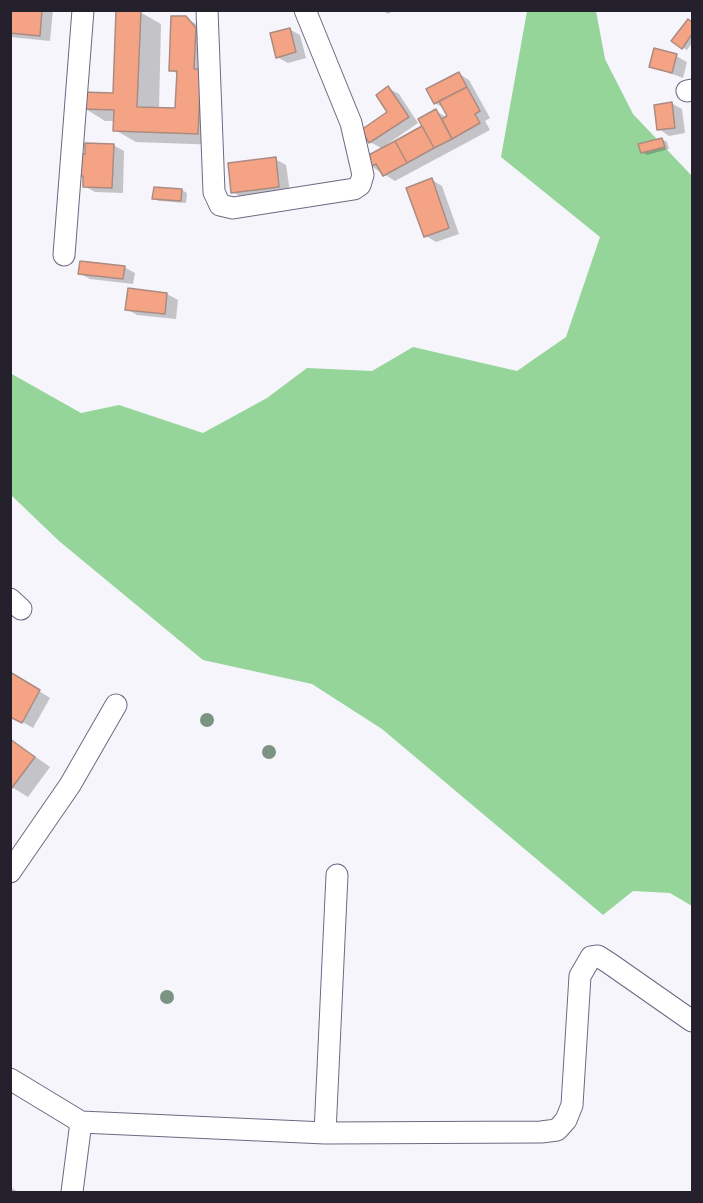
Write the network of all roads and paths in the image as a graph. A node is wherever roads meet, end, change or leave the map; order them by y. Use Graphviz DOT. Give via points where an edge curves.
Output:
graph roads {
  1 [pos="83,10"];
  2 [pos="207,10"];
  3 [pos="305,10"];
  4 [pos="64,255"];
  5 [pos="116,705"];
  6 [pos="10,872"];
  7 [pos="337,875"];
  8 [pos="693,1021"];
  9 [pos="10,1078"];
  10 [pos="81,1122"];
  11 [pos="325,1133"];
  12 [pos="72,1192"];
  1 -- 4 [label="street"];
  2 -- 3 [label="street" via="214,192 220,205 233,208 360,185 363,175 351,123"];
  5 -- 6 [label="street" via="70,785"];
  7 -- 11 [label="street"];
  8 -- 11 [label="street" via="598,956 591,957 580,976 572,1105 557,1130"];
  9 -- 10 [label="street"];
  10 -- 11 [label="street"];
  10 -- 12 [label="street"];
}
